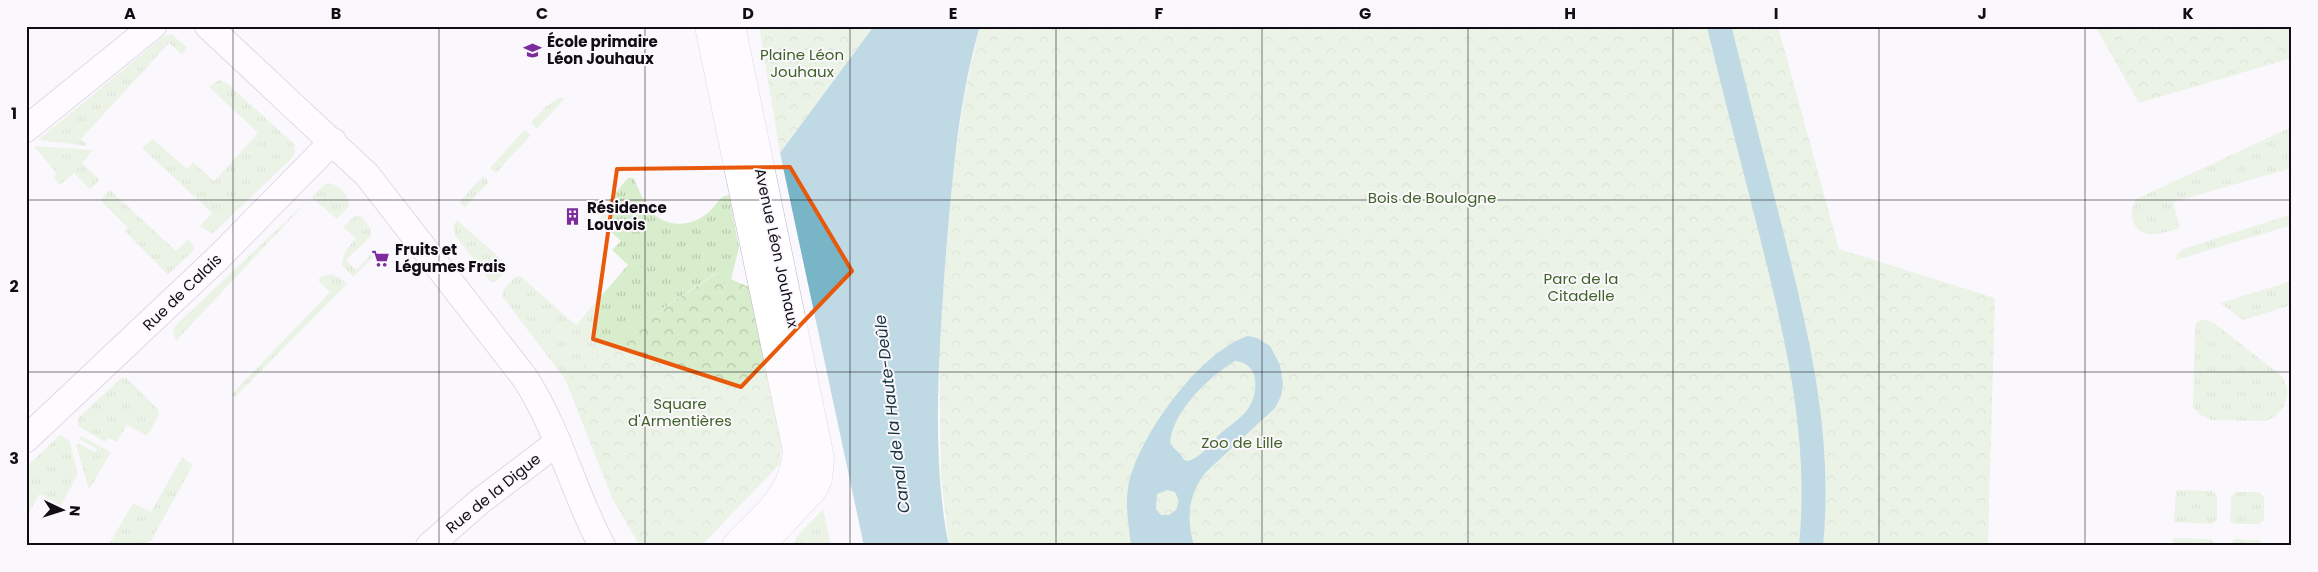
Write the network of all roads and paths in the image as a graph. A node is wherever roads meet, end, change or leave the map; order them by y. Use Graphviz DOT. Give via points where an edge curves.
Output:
graph roads {
  1 [pos="153,26"];
  2 [pos="208,26"];
  3 [pos="709,26"];
  4 [pos="731,26"];
  5 [pos="26,128"];
  6 [pos="334,141"];
  7 [pos="26,439"];
  8 [pos="558,442"];
  9 [pos="808,468"];
  10 [pos="430,546"];
  11 [pos="602,546"];
  12 [pos="736,546"];
  13 [pos="760,546"];
  1 -- 5 [label="street"];
  2 -- 6 [label="street"];
  3 -- 9 [label="main road, Avenue Léon Jouhaux" via="797,451"];
  4 -- 9 [label="main road, Avenue Léon Jouhaux" via="817,437"];
  6 -- 7 [label="street, Rue de Calais" via="219,257"];
  6 -- 8 [label="street" via="367,174 525,378 546,413"];
  8 -- 10 [label="street, Rue de la Digue" via="479,502"];
  8 -- 11 [label="street"];
  9 -- 12 [label="main road"];
  9 -- 13 [label="main road" via="818,479 807,498"];
}
